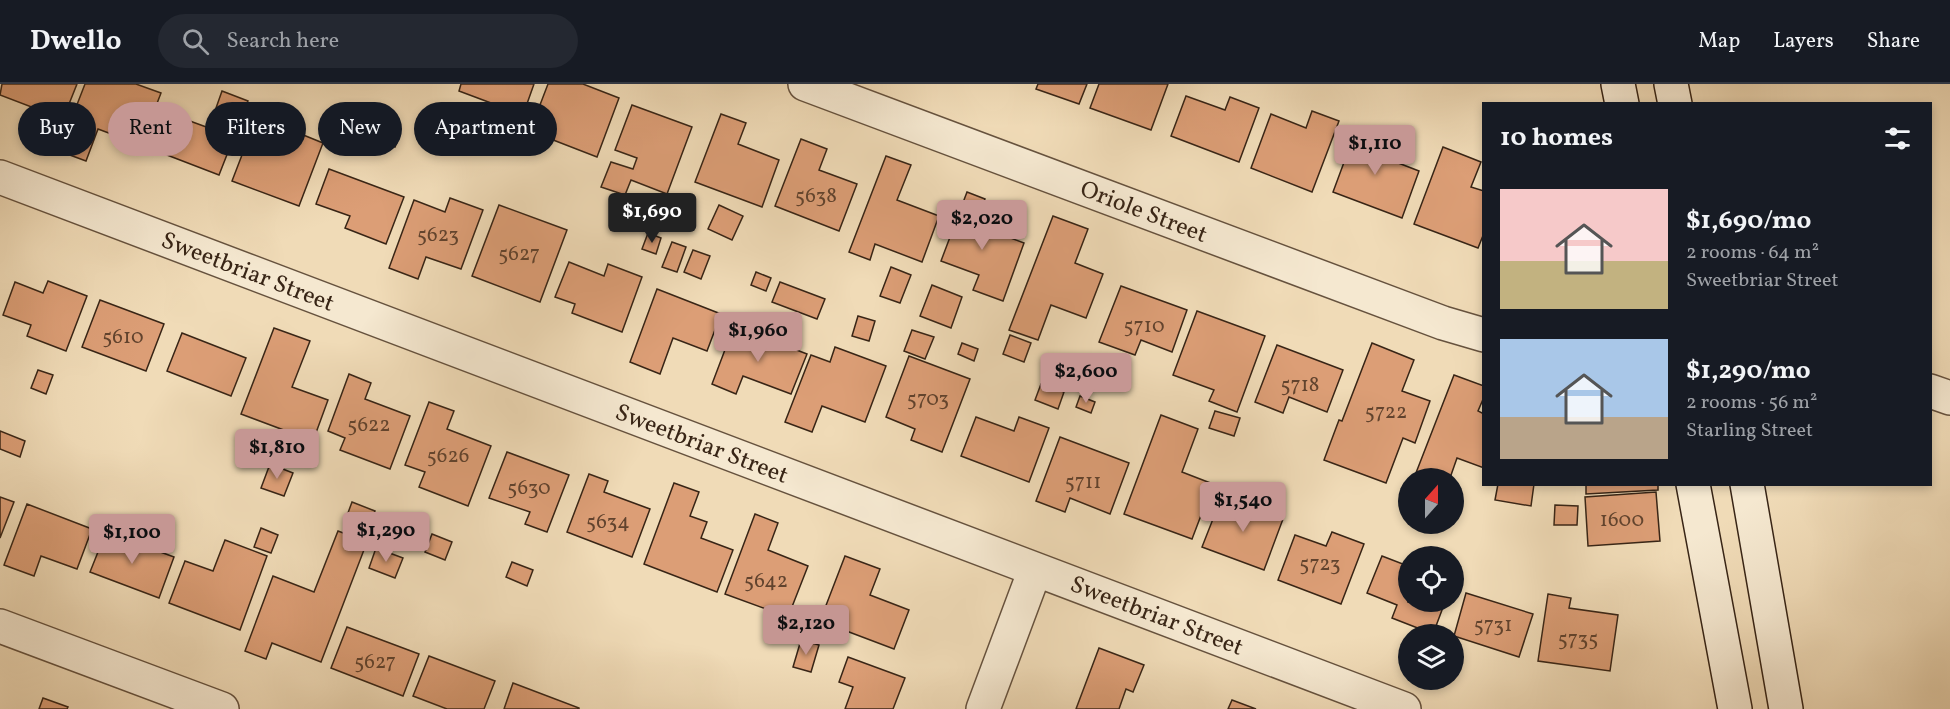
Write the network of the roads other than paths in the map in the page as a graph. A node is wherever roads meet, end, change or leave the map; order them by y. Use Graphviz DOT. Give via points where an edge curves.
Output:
graph roads {
  1 [pos="805,84"];
  2 [pos="1618,84"];
  3 [pos="1671,84"];
  4 [pos="1622,102"];
  5 [pos="1674,102"];
  6 [pos="0,177"];
  7 [pos="1482,334"];
  8 [pos="1932,392"];
  9 [pos="1950,398"];
  10 [pos="1692,486"];
  11 [pos="1747,486"];
  12 [pos="1035,570"];
  13 [pos="0,626"];
  14 [pos="1399,708"];
  15 [pos="222,709"];
  16 [pos="983,709"];
  17 [pos="1735,709"];
  18 [pos="1786,709"];
  1 -- 7 [label="street, Oriole Street"];
  2 -- 4 [label="street"];
  3 -- 5 [label="street"];
  6 -- 12 [label="street, Sweetbriar Street"];
  8 -- 9 [label="street"];
  10 -- 17 [label="street"];
  11 -- 18 [label="street"];
  12 -- 14 [label="street, Sweetbriar Street"];
  12 -- 16 [label="street"];
  13 -- 15 [label="street"];
}
